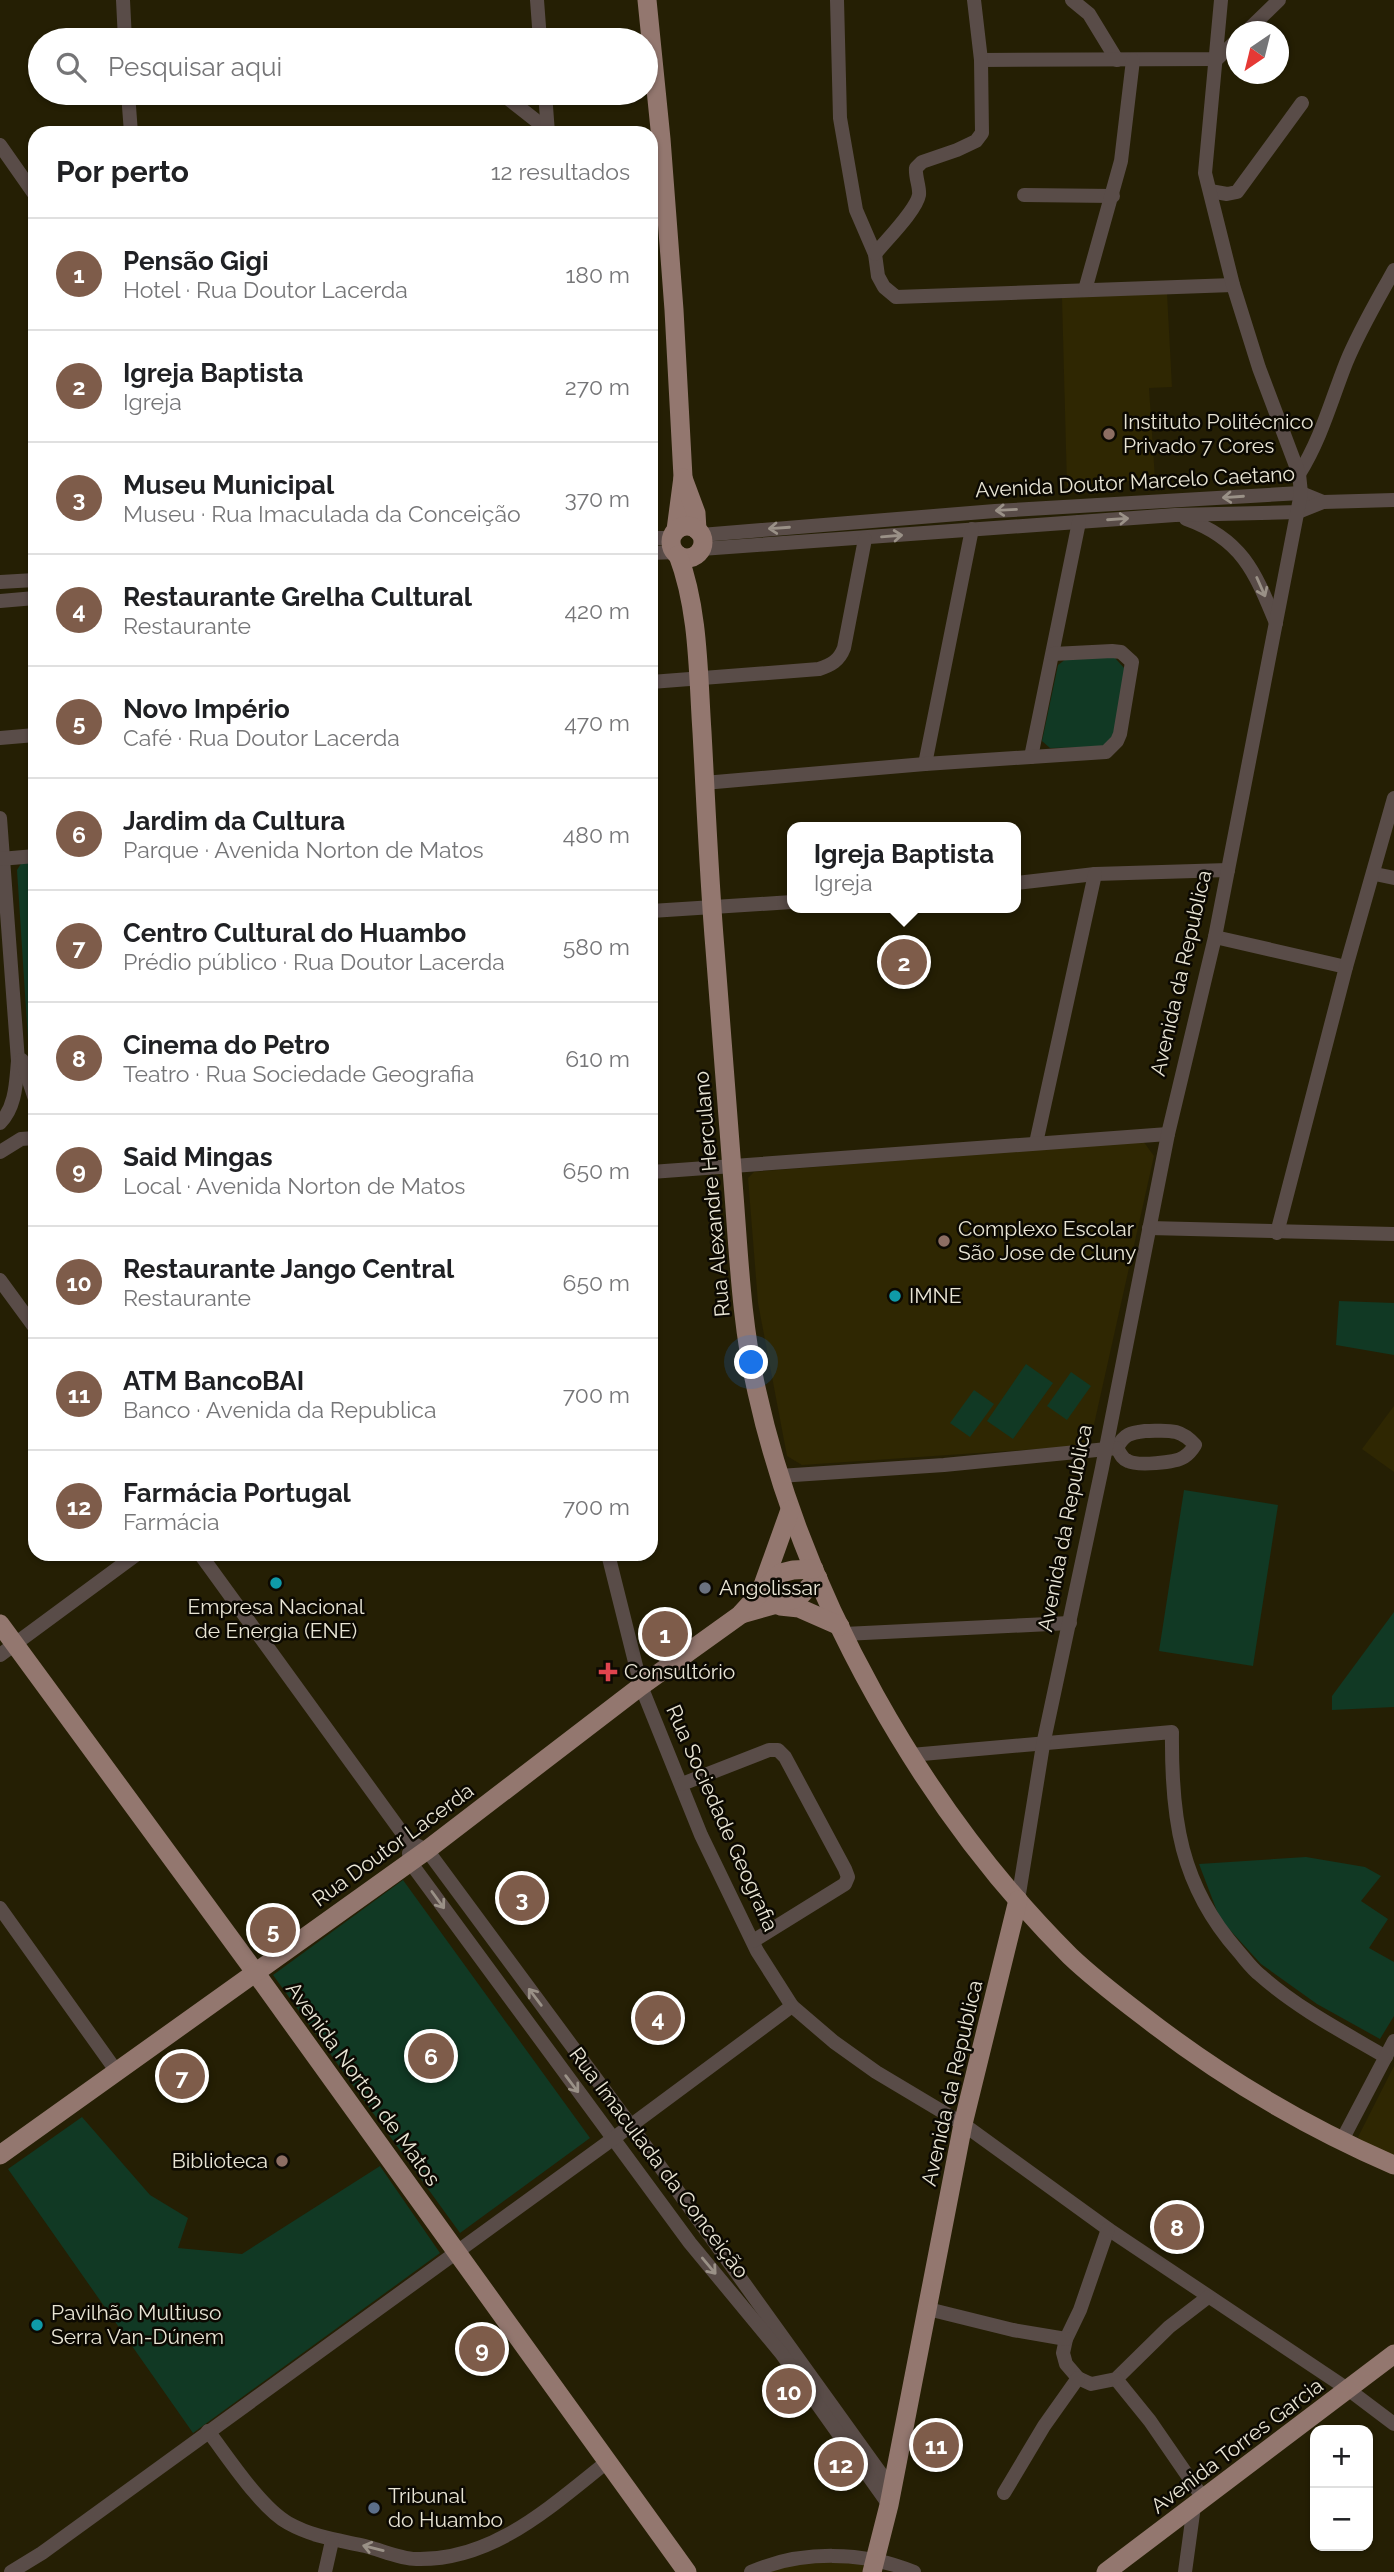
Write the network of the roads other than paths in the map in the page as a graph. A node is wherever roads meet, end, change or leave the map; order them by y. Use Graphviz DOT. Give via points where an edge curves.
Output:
graph roads {
  1 [pos="123,0"];
  2 [pos="537,0"];
  3 [pos="647,0"];
  4 [pos="837,0"];
  5 [pos="974,0"];
  6 [pos="1072,0"];
  7 [pos="1221,0"];
  8 [pos="1279,0"];
  9 [pos="1257,21"];
  10 [pos="124,28"];
  11 [pos="539,28"];
  12 [pos="649,28"];
  13 [pos="1226,51"];
  14 [pos="1217,59"];
  15 [pos="981,60"];
  16 [pos="1117,60"];
  17 [pos="1133,60"];
  18 [pos="1302,103"];
  19 [pos="129,105"];
  20 [pos="516,105"];
  21 [pos="546,105"];
  22 [pos="653,105"];
  23 [pos="130,126"];
  24 [pos="542,126"];
  25 [pos="548,126"];
  26 [pos="654,126"];
  27 [pos="0,145"];
  28 [pos="28,185"];
  29 [pos="1210,191"];
  30 [pos="1024,195"];
  31 [pos="1113,196"];
  32 [pos="658,199"];
  33 [pos="875,254"];
  34 [pos="1394,270"];
  35 [pos="1233,285"];
  36 [pos="1085,290"];
  37 [pos="1299,474"];
  38 [pos="683,477"];
  39 [pos="1301,493"];
  40 [pos="1394,499"];
  41 [pos="1323,502"];
  42 [pos="1298,512"];
  43 [pos="1175,515"];
  44 [pos="1079,522"];
  45 [pos="972,529"];
  46 [pos="865,539"];
  47 [pos="658,540"];
  48 [pos="700,542"];
  49 [pos="675,544"];
  50 [pos="658,550"];
  51 [pos="28,580"];
  52 [pos="0,582"];
  53 [pos="688,583"];
  54 [pos="28,599"];
  55 [pos="0,601"];
  56 [pos="1276,623"];
  57 [pos="1053,654"];
  58 [pos="699,677"];
  59 [pos="658,681"];
  60 [pos="28,736"];
  61 [pos="0,738"];
  62 [pos="1031,757"];
  63 [pos="925,764"];
  64 [pos="704,783"];
  65 [pos="1394,799"];
  66 [pos="0,818"];
  67 [pos="28,857"];
  68 [pos="2,859"];
  69 [pos="1228,870"];
  70 [pos="1095,874"];
  71 [pos="1375,874"];
  72 [pos="1394,878"];
  73 [pos="1021,882"];
  74 [pos="787,902"];
  75 [pos="712,908"];
  76 [pos="658,911"];
  77 [pos="1215,937"];
  78 [pos="5,963"];
  79 [pos="1346,967"];
  80 [pos="18,1048"];
  81 [pos="28,1077"];
  82 [pos="0,1123"];
  83 [pos="1168,1134"];
  84 [pos="28,1138"];
  85 [pos="1036,1143"];
  86 [pos="0,1152"];
  87 [pos="732,1166"];
  88 [pos="658,1171"];
  89 [pos="1149,1228"];
  90 [pos="1392,1230"];
  91 [pos="1277,1233"];
  92 [pos="0,1280"];
  93 [pos="28,1318"];
  94 [pos="1111,1448"];
  95 [pos="779,1476"];
  96 [pos="790,1510"];
  97 [pos="128,1561"];
  98 [pos="205,1561"];
  99 [pos="610,1561"];
  100 [pos="816,1573"];
  101 [pos="765,1600"];
  102 [pos="1070,1622"];
  103 [pos="0,1624"];
  104 [pos="842,1630"];
  105 [pos="7,1650"];
  106 [pos="641,1686"];
  107 [pos="1043,1745"];
  108 [pos="911,1755"];
  109 [pos="682,1784"];
  110 [pos="408,1841"];
  111 [pos="427,1850"];
  112 [pos="410,1862"];
  113 [pos="1018,1900"];
  114 [pos="0,1908"];
  115 [pos="753,1941"];
  116 [pos="499,1948"];
  117 [pos="483,1960"];
  118 [pos="255,1972"];
  119 [pos="792,2006"];
  120 [pos="1394,2042"];
  121 [pos="573,2048"];
  122 [pos="1386,2057"];
  123 [pos="556,2062"];
  124 [pos="117,2072"];
  125 [pos="963,2124"];
  126 [pos="631,2126"];
  127 [pos="614,2138"];
  128 [pos="1341,2142"];
  129 [pos="0,2155"];
  130 [pos="1394,2165"];
  131 [pos="1108,2229"];
  132 [pos="705,2231"];
  133 [pos="690,2244"];
  134 [pos="456,2253"];
  135 [pos="1208,2297"];
  136 [pos="928,2309"];
  137 [pos="1066,2339"];
  138 [pos="1394,2354"];
  139 [pos="1078,2378"];
  140 [pos="1116,2379"];
  141 [pos="1349,2390"];
  142 [pos="1394,2424"];
  143 [pos="208,2431"];
  144 [pos="607,2462"];
  145 [pos="1004,2493"];
  146 [pos="890,2497"];
  147 [pos="1198,2502"];
  148 [pos="332,2541"];
  149 [pos="42,2553"];
  150 [pos="413,2566"];
  151 [pos="874,2566"];
  152 [pos="11,2572"];
  153 [pos="30,2572"];
  154 [pos="325,2572"];
  155 [pos="687,2572"];
  156 [pos="751,2572"];
  157 [pos="914,2572"];
  158 [pos="1106,2572"];
  159 [pos="1185,2572"];
  1 -- 10 [label="street"];
  2 -- 11 [label="street"];
  3 -- 12 [label="main road"];
  4 -- 33 [label="street" via="840,118 856,210"];
  5 -- 15 [label="street"];
  6 -- 16 [label="street" via="1089,15"];
  7 -- 14 [label="street, Avenida da Republica"];
  8 -- 9 [label="street"];
  13 -- 14 [label="street"];
  14 -- 17 [label="street"];
  14 -- 29 [label="street, Avenida da Republica" via="1205,152"];
  15 -- 16 [label="street"];
  15 -- 33 [label="street" via="982,133 976,141 916,168 920,193 916,204"];
  16 -- 17 [label="street"];
  17 -- 31 [label="street"];
  18 -- 29 [label="street" via="1237,192"];
  19 -- 23 [label="street"];
  20 -- 24 [label="street"];
  21 -- 25 [label="street"];
  22 -- 26 [label="main road"];
  27 -- 28 [label="street"];
  29 -- 35 [label="street, Avenida da Republica"];
  30 -- 31 [label="street"];
  31 -- 36 [label="street"];
  32 -- 38 [label="main road" via="674,310"];
  33 -- 36 [label="street" via="878,276 896,297"];
  34 -- 37 [label="street" via="1361,329 1322,432"];
  35 -- 36 [label="street"];
  35 -- 37 [label="street, Avenida da Republica"];
  37 -- 39 [label="street, Avenida da Republica"];
  38 -- 48 [label="main road"];
  38 -- 49 [label="main road"];
  39 -- 41 [label="street, Avenida Doutor Marcelo Caetano"];
  39 -- 42 [label="street, Avenida da Republica"];
  39 -- 48 [label="street, Avenida Doutor Marcelo Caetano, one-way" via="995,511"];
  40 -- 41 [label="street"];
  41 -- 42 [label="street, Avenida Doutor Marcelo Caetano"];
  42 -- 43 [label="street, Avenida Doutor Marcelo Caetano"];
  42 -- 56 [label="street, Avenida da Republica"];
  44 -- 43 [label="street, Avenida Doutor Marcelo Caetano, one-way"];
  43 -- 56 [label="street, one-way" via="1220,534 1243,555"];
  44 -- 45 [label="street, Avenida Doutor Marcelo Caetano"];
  44 -- 57 [label="street"];
  46 -- 45 [label="street, Avenida Doutor Marcelo Caetano, one-way"];
  45 -- 63 [label="street"];
  46 -- 48 [label="street, Avenida Doutor Marcelo Caetano"];
  46 -- 58 [label="street" via="844,648 832,664 819,670"];
  47 -- 49 [label="street, Avenida Doutor Marcelo Caetano"];
  48 -- 49 [label="main road, Avenida Doutor Marcelo Caetano" via="689,558"];
  48 -- 49 [label="main road, Avenida Doutor Marcelo Caetano" via="687,526"];
  48 -- 53 [label="main road, Rua Alexandre Herculano"];
  49 -- 50 [label="street, Avenida Doutor Marcelo Caetano"];
  49 -- 53 [label="main road, Rua Alexandre Herculano"];
  51 -- 52 [label="street"];
  53 -- 58 [label="main road, Rua Alexandre Herculano"];
  54 -- 55 [label="street"];
  56 -- 69 [label="street, Avenida da Republica"];
  57 -- 62 [label="street"];
  57 -- 62 [label="street" via="1112,651 1132,662 1120,734 1106,752"];
  58 -- 59 [label="street"];
  58 -- 64 [label="main road, Rua Alexandre Herculano"];
  60 -- 61 [label="street"];
  62 -- 63 [label="street"];
  63 -- 64 [label="street"];
  64 -- 75 [label="main road, Rua Alexandre Herculano"];
  65 -- 71 [label="street"];
  66 -- 68 [label="street"];
  67 -- 68 [label="street"];
  68 -- 78 [label="street"];
  69 -- 70 [label="street"];
  69 -- 77 [label="street, Avenida da Republica"];
  70 -- 73 [label="street"];
  70 -- 85 [label="street"];
  71 -- 72 [label="street"];
  71 -- 79 [label="street"];
  74 -- 75 [label="street"];
  75 -- 76 [label="street"];
  75 -- 87 [label="main road, Rua Alexandre Herculano"];
  77 -- 79 [label="street"];
  77 -- 83 [label="street, Avenida da Republica"];
  78 -- 80 [label="street"];
  79 -- 91 [label="street"];
  80 -- 81 [label="street"];
  80 -- 82 [label="street" via="15,1092"];
  83 -- 85 [label="street"];
  83 -- 89 [label="street, Avenida da Republica"];
  84 -- 86 [label="street"];
  85 -- 87 [label="street"];
  87 -- 88 [label="street"];
  87 -- 95 [label="main road, Rua Alexandre Herculano" via="747,1335"];
  89 -- 91 [label="street"];
  89 -- 94 [label="street, Avenida da Republica"];
  90 -- 91 [label="street"];
  92 -- 93 [label="street"];
  94 -- 94 [label="street" via="1130,1463 1159,1463 1177,1461 1195,1444 1185,1433 1145,1431 1123,1437"];
  94 -- 95 [label="street"];
  94 -- 102 [label="street, Avenida da Republica"];
  95 -- 96 [label="main road, Rua Alexandre Herculano"];
  96 -- 100 [label="main road, Rua Alexandre Herculano"];
  96 -- 101 [label="main road"];
  97 -- 105 [label="street"];
  98 -- 110 [label="street, Rua Imaculada da Conceição"];
  99 -- 106 [label="street, Rua Sociedade Geografia"];
  100 -- 101 [label="main road, Rua Doutor Lacerda" via="798,1598"];
  100 -- 101 [label="main road, Rua Doutor Lacerda" via="781,1573"];
  100 -- 104 [label="main road, Rua Alexandre Herculano"];
  101 -- 104 [label="main road" via="799,1608"];
  101 -- 106 [label="main road, Rua Doutor Lacerda"];
  102 -- 104 [label="street"];
  102 -- 107 [label="street, Avenida da Republica"];
  103 -- 105 [label="main road, Avenida Norton de Matos"];
  104 -- 108 [label="main road, Rua Alexandre Herculano"];
  105 -- 118 [label="main road, Avenida Norton de Matos"];
  106 -- 109 [label="street, Rua Sociedade Geografia"];
  106 -- 111 [label="main road, Rua Doutor Lacerda"];
  107 -- 108 [label="street"];
  107 -- 113 [label="street, Avenida da Republica"];
  107 -- 122 [label="street" via="1172,1732 1171,1780 1177,1827 1192,1879 1217,1926 1259,1975"];
  108 -- 113 [label="main road, Rua Alexandre Herculano"];
  109 -- 115 [label="street, Rua Sociedade Geografia" via="701,1835"];
  109 -- 115 [label="street" via="778,1750 845,1870 845,1884"];
  110 -- 111 [label="street, Rua Imaculada da Conceição"];
  110 -- 112 [label="street"];
  111 -- 112 [label="main road, Rua Doutor Lacerda"];
  111 -- 116 [label="street, Rua Imaculada da Conceição"];
  112 -- 117 [label="street, Rua Imaculada da Conceição, one-way"];
  112 -- 118 [label="main road, Rua Doutor Lacerda"];
  113 -- 125 [label="main road, Avenida da Republica"];
  113 -- 128 [label="main road, Rua Alexandre Herculano" via="1073,1958 1177,2042 1262,2098"];
  114 -- 124 [label="street"];
  115 -- 119 [label="street, Rua Sociedade Geografia"];
  116 -- 117 [label="street"];
  121 -- 116 [label="street, Rua Imaculada da Conceição, one-way"];
  117 -- 123 [label="street, Rua Imaculada da Conceição"];
  118 -- 124 [label="main road, Rua Doutor Lacerda"];
  118 -- 134 [label="main road, Avenida Norton de Matos"];
  119 -- 125 [label="street, Rua Sociedade Geografia" via="876,2072"];
  119 -- 126 [label="street"];
  120 -- 122 [label="street"];
  121 -- 123 [label="street"];
  121 -- 126 [label="street, Rua Imaculada da Conceição"];
  122 -- 128 [label="street"];
  123 -- 127 [label="street, Rua Imaculada da Conceição, one-way"];
  124 -- 129 [label="main road, Rua Doutor Lacerda"];
  125 -- 131 [label="street, Rua Sociedade Geografia"];
  125 -- 136 [label="main road, Avenida da Republica"];
  126 -- 127 [label="street"];
  126 -- 132 [label="street, Rua Imaculada da Conceição"];
  127 -- 133 [label="street, Rua Imaculada da Conceição"];
  127 -- 134 [label="street"];
  128 -- 130 [label="main road, Rua Alexandre Herculano"];
  131 -- 135 [label="street, Rua Sociedade Geografia"];
  131 -- 137 [label="street"];
  132 -- 133 [label="street"];
  132 -- 146 [label="street, Rua Imaculada da Conceição"];
  133 -- 146 [label="street, Rua Imaculada da Conceição, one-way" via="781,2353"];
  134 -- 143 [label="street"];
  134 -- 144 [label="main road, Avenida Norton de Matos"];
  135 -- 140 [label="street" via="1169,2327"];
  135 -- 141 [label="street, Rua Sociedade Geografia"];
  136 -- 137 [label="street"];
  136 -- 146 [label="main road, Avenida da Republica"];
  137 -- 139 [label="street" via="1066,2364"];
  138 -- 141 [label="main road, Avenida Torres Garcia"];
  139 -- 140 [label="street" via="1091,2384"];
  139 -- 145 [label="street"];
  140 -- 147 [label="street" via="1150,2421"];
  141 -- 142 [label="street, Rua Sociedade Geografia"];
  141 -- 147 [label="main road, Avenida Torres Garcia"];
  143 -- 148 [label="street" via="285,2522"];
  143 -- 149 [label="street"];
  144 -- 150 [label="street" via="526,2526 467,2554"];
  144 -- 155 [label="main road, Avenida Norton de Matos"];
  146 -- 151 [label="main road, Avenida da Republica"];
  147 -- 158 [label="main road, Avenida Torres Garcia"];
  147 -- 159 [label="street"];
  150 -- 148 [label="street, one-way" via="358,2544"];
  148 -- 154 [label="street"];
  149 -- 152 [label="street"];
  149 -- 153 [label="street"];
  151 -- 156 [label="street" via="839,2556 798,2559"];
  151 -- 157 [label="street"];
}
